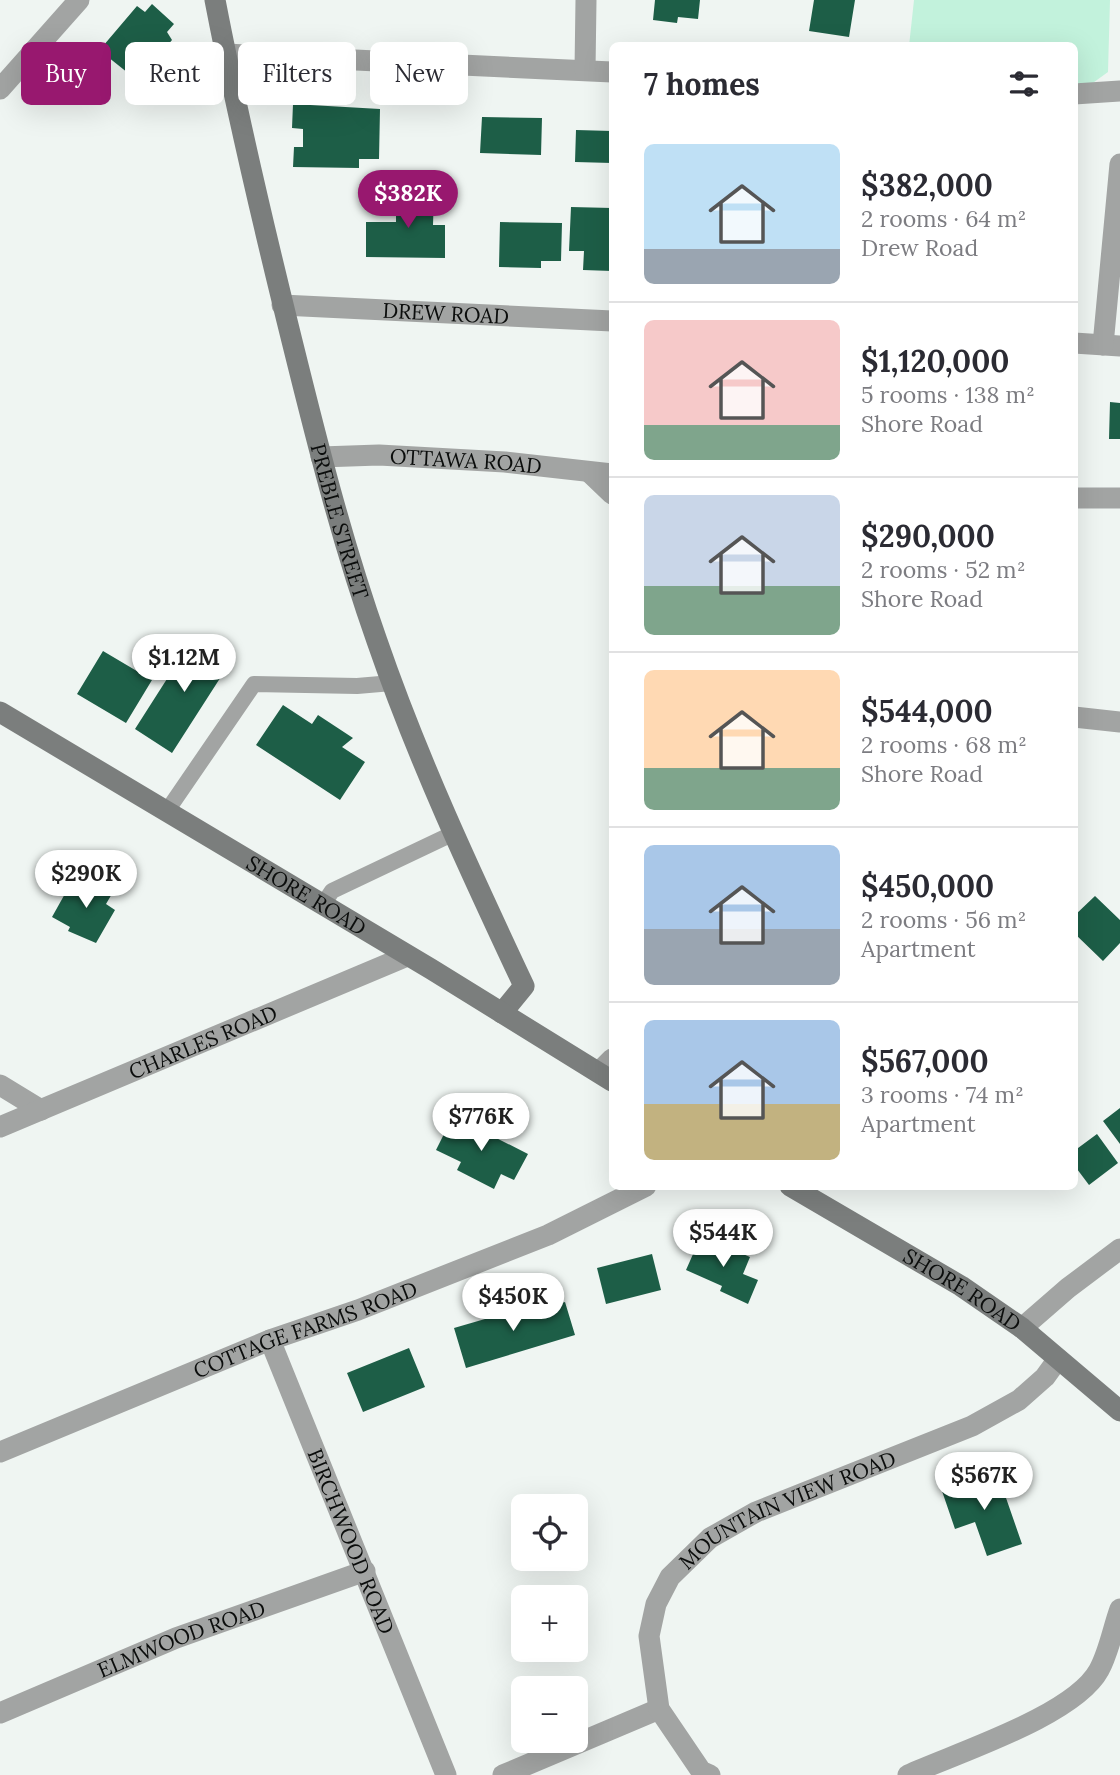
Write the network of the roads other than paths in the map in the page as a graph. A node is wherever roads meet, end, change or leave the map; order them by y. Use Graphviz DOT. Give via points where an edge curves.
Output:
graph roads {
  1 [pos="79,0"];
  2 [pos="215,0"];
  3 [pos="586,0"];
  4 [pos="226,54"];
  5 [pos="585,70"];
  6 [pos="609,72"];
  7 [pos="0,89"];
  8 [pos="1120,91"];
  9 [pos="1078,94"];
  10 [pos="1120,164"];
  11 [pos="282,305"];
  12 [pos="609,321"];
  13 [pos="1078,343"];
  14 [pos="1112,345"];
  15 [pos="321,457"];
  16 [pos="589,472"];
  17 [pos="609,474"];
  18 [pos="609,491"];
  19 [pos="1078,498"];
  20 [pos="1120,498"];
  21 [pos="392,683"];
  22 [pos="0,712"];
  23 [pos="1078,717"];
  24 [pos="1120,722"];
  25 [pos="167,811"];
  26 [pos="452,834"];
  27 [pos="322,906"];
  28 [pos="407,956"];
  29 [pos="502,1013"];
  30 [pos="608,1071"];
  31 [pos="0,1085"];
  32 [pos="41,1110"];
  33 [pos="0,1127"];
  34 [pos="638,1190"];
  35 [pos="816,1193"];
  36 [pos="1120,1250"];
  37 [pos="1022,1328"];
  38 [pos="270,1340"];
  39 [pos="1058,1359"];
  40 [pos="1120,1411"];
  41 [pos="0,1452"];
  42 [pos="365,1571"];
  43 [pos="1120,1609"];
  44 [pos="659,1709"];
  45 [pos="0,1713"];
  46 [pos="446,1775"];
  47 [pos="503,1775"];
  48 [pos="709,1775"];
  49 [pos="908,1775"];
  1 -- 7 [label="street"];
  2 -- 4 [label="street, PREBLE STREET"];
  3 -- 5 [label="street"];
  4 -- 5 [label="street"];
  4 -- 11 [label="street, PREBLE STREET"];
  5 -- 6 [label="street"];
  8 -- 9 [label="street"];
  10 -- 14 [label="street"];
  11 -- 12 [label="street, DREW ROAD"];
  11 -- 15 [label="street, PREBLE STREET"];
  13 -- 14 [label="street"];
  15 -- 16 [label="street, OTTAWA ROAD" via="455,459"];
  15 -- 21 [label="street, PREBLE STREET"];
  16 -- 17 [label="street, OTTAWA ROAD"];
  16 -- 18 [label="street"];
  19 -- 20 [label="street"];
  21 -- 25 [label="lane" via="357,687 254,684"];
  21 -- 26 [label="street, PREBLE STREET"];
  22 -- 25 [label="street, SHORE ROAD"];
  23 -- 24 [label="street"];
  25 -- 27 [label="street, SHORE ROAD"];
  26 -- 27 [label="lane" via="332,891"];
  26 -- 29 [label="street, PREBLE STREET" via="524,986"];
  27 -- 28 [label="street, SHORE ROAD"];
  28 -- 29 [label="street, SHORE ROAD"];
  28 -- 32 [label="street, CHARLES ROAD"];
  29 -- 30 [label="street, SHORE ROAD"];
  31 -- 32 [label="street"];
  32 -- 33 [label="street, CHARLES ROAD"];
  34 -- 38 [label="street, COTTAGE FARMS ROAD" via="548,1235"];
  35 -- 37 [label="street, SHORE ROAD"];
  36 -- 37 [label="street"];
  37 -- 39 [label="street, SHORE ROAD"];
  38 -- 41 [label="street, COTTAGE FARMS ROAD"];
  38 -- 42 [label="street, BIRCHWOOD ROAD"];
  39 -- 40 [label="street, SHORE ROAD"];
  39 -- 44 [label="street, MOUNTAIN VIEW ROAD" via="1019,1400 972,1426 755,1512 689,1556 670,1577 656,1604 649,1636"];
  42 -- 45 [label="street, ELMWOOD ROAD" via="176,1638"];
  42 -- 46 [label="street, BIRCHWOOD ROAD"];
  43 -- 49 [label="street" via="1098,1671 1071,1701"];
  44 -- 47 [label="street"];
  44 -- 48 [label="street"];
}
